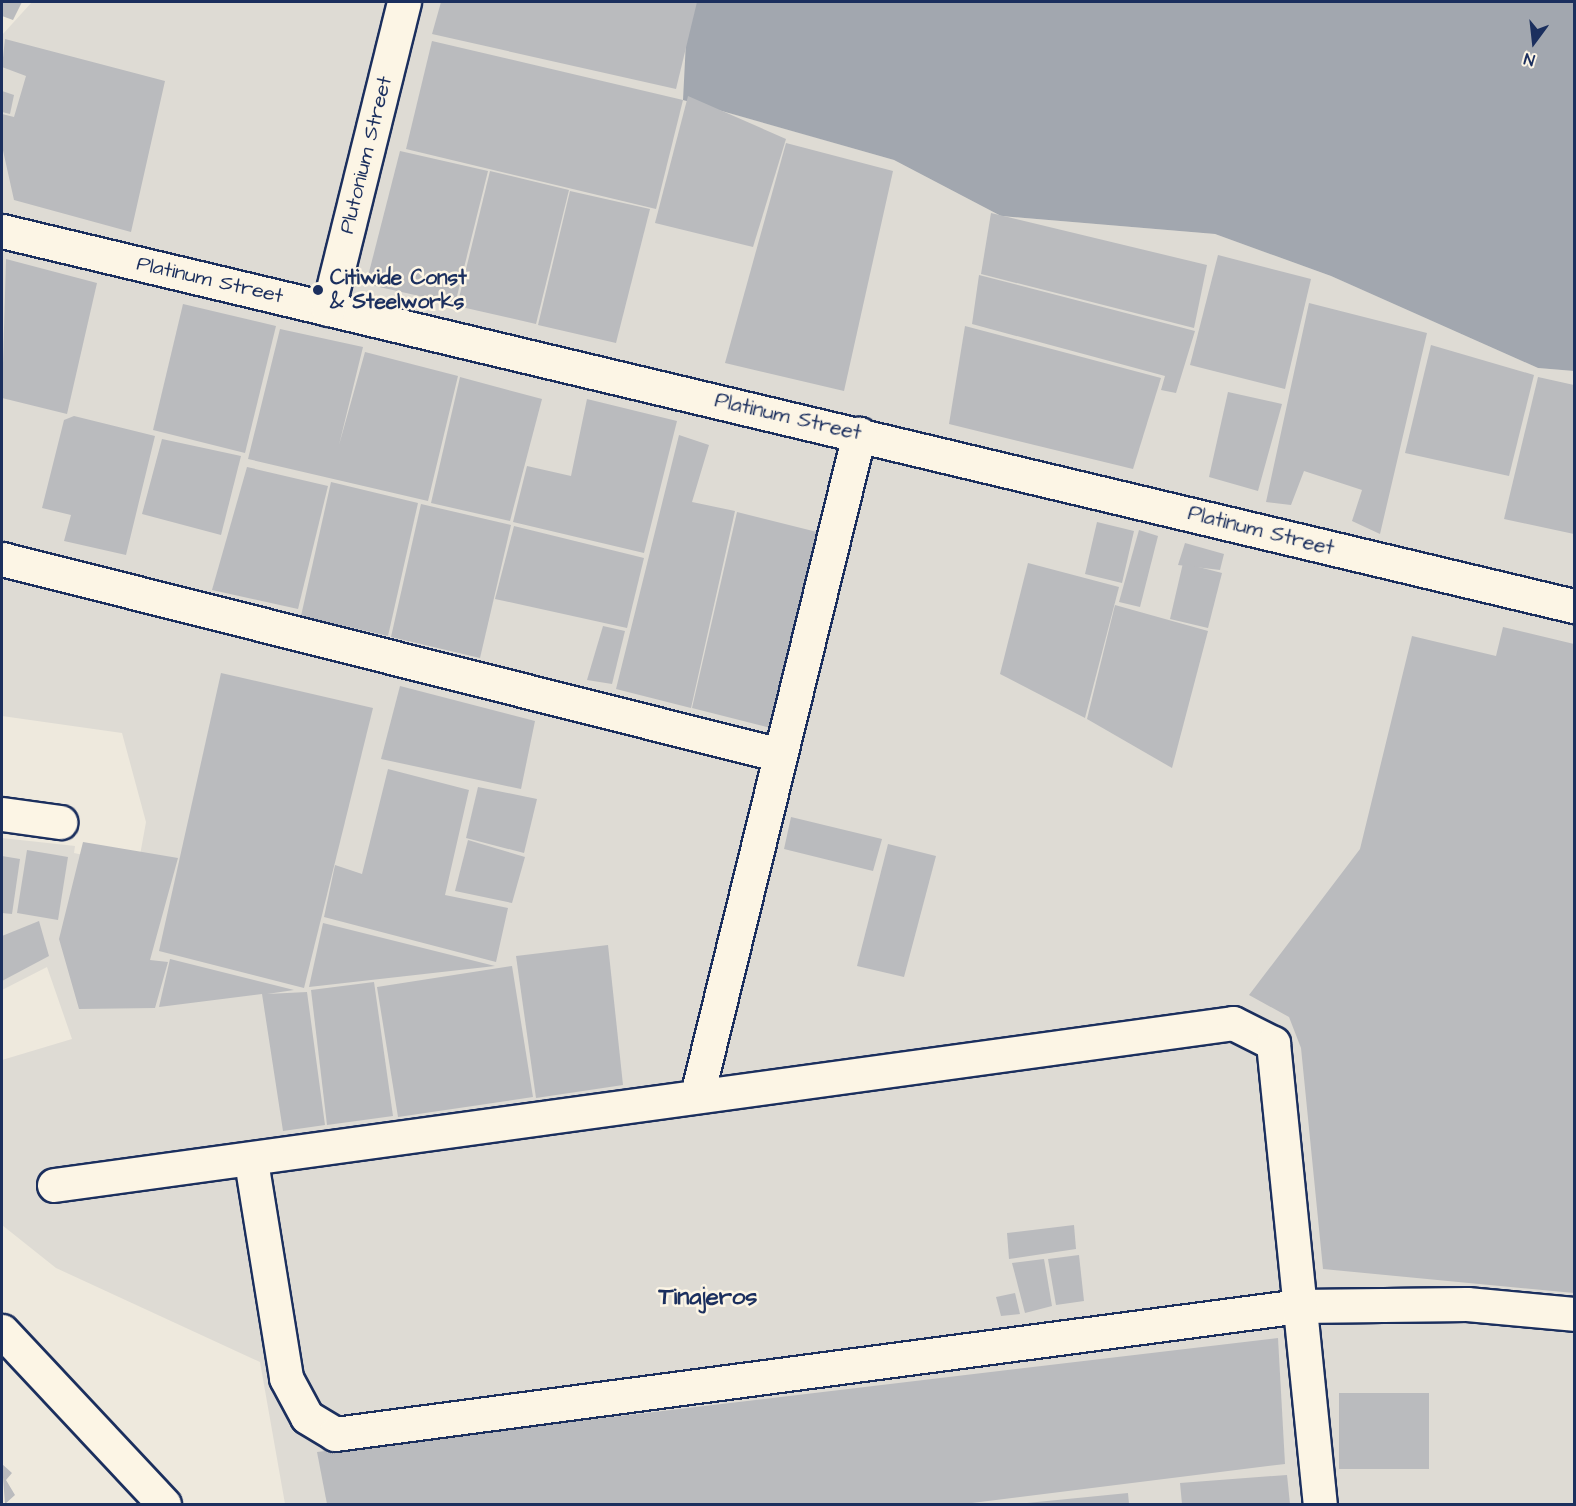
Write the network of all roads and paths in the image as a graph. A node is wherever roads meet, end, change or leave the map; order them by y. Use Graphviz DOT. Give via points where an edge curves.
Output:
graph roads {
  1 [pos="404,2"];
  2 [pos="2,231"];
  3 [pos="328,309"];
  4 [pos="859,434"];
  5 [pos="2,559"];
  6 [pos="1575,606"];
  7 [pos="780,755"];
  8 [pos="2,814"];
  9 [pos="60,822"];
  10 [pos="697,1095"];
  11 [pos="251,1161"];
  12 [pos="54,1185"];
  13 [pos="1299,1306"];
  14 [pos="1575,1314"];
  15 [pos="2,1331"];
  16 [pos="164,1504"];
  17 [pos="1320,1504"];
  1 -- 3 [label="street, Plutonium Street"];
  2 -- 3 [label="street, Platinum Street"];
  3 -- 4 [label="street, Platinum Street"];
  4 -- 6 [label="street, Platinum Street"];
  4 -- 7 [label="street"];
  5 -- 7 [label="street"];
  7 -- 10 [label="street"];
  8 -- 9 [label="street"];
  10 -- 11 [label="street"];
  10 -- 13 [label="street" via="1233,1023 1273,1043"];
  11 -- 12 [label="street"];
  11 -- 13 [label="street" via="286,1378 307,1417 334,1434"];
  13 -- 14 [label="street" via="1467,1304"];
  13 -- 17 [label="street"];
  15 -- 16 [label="street"];
}
